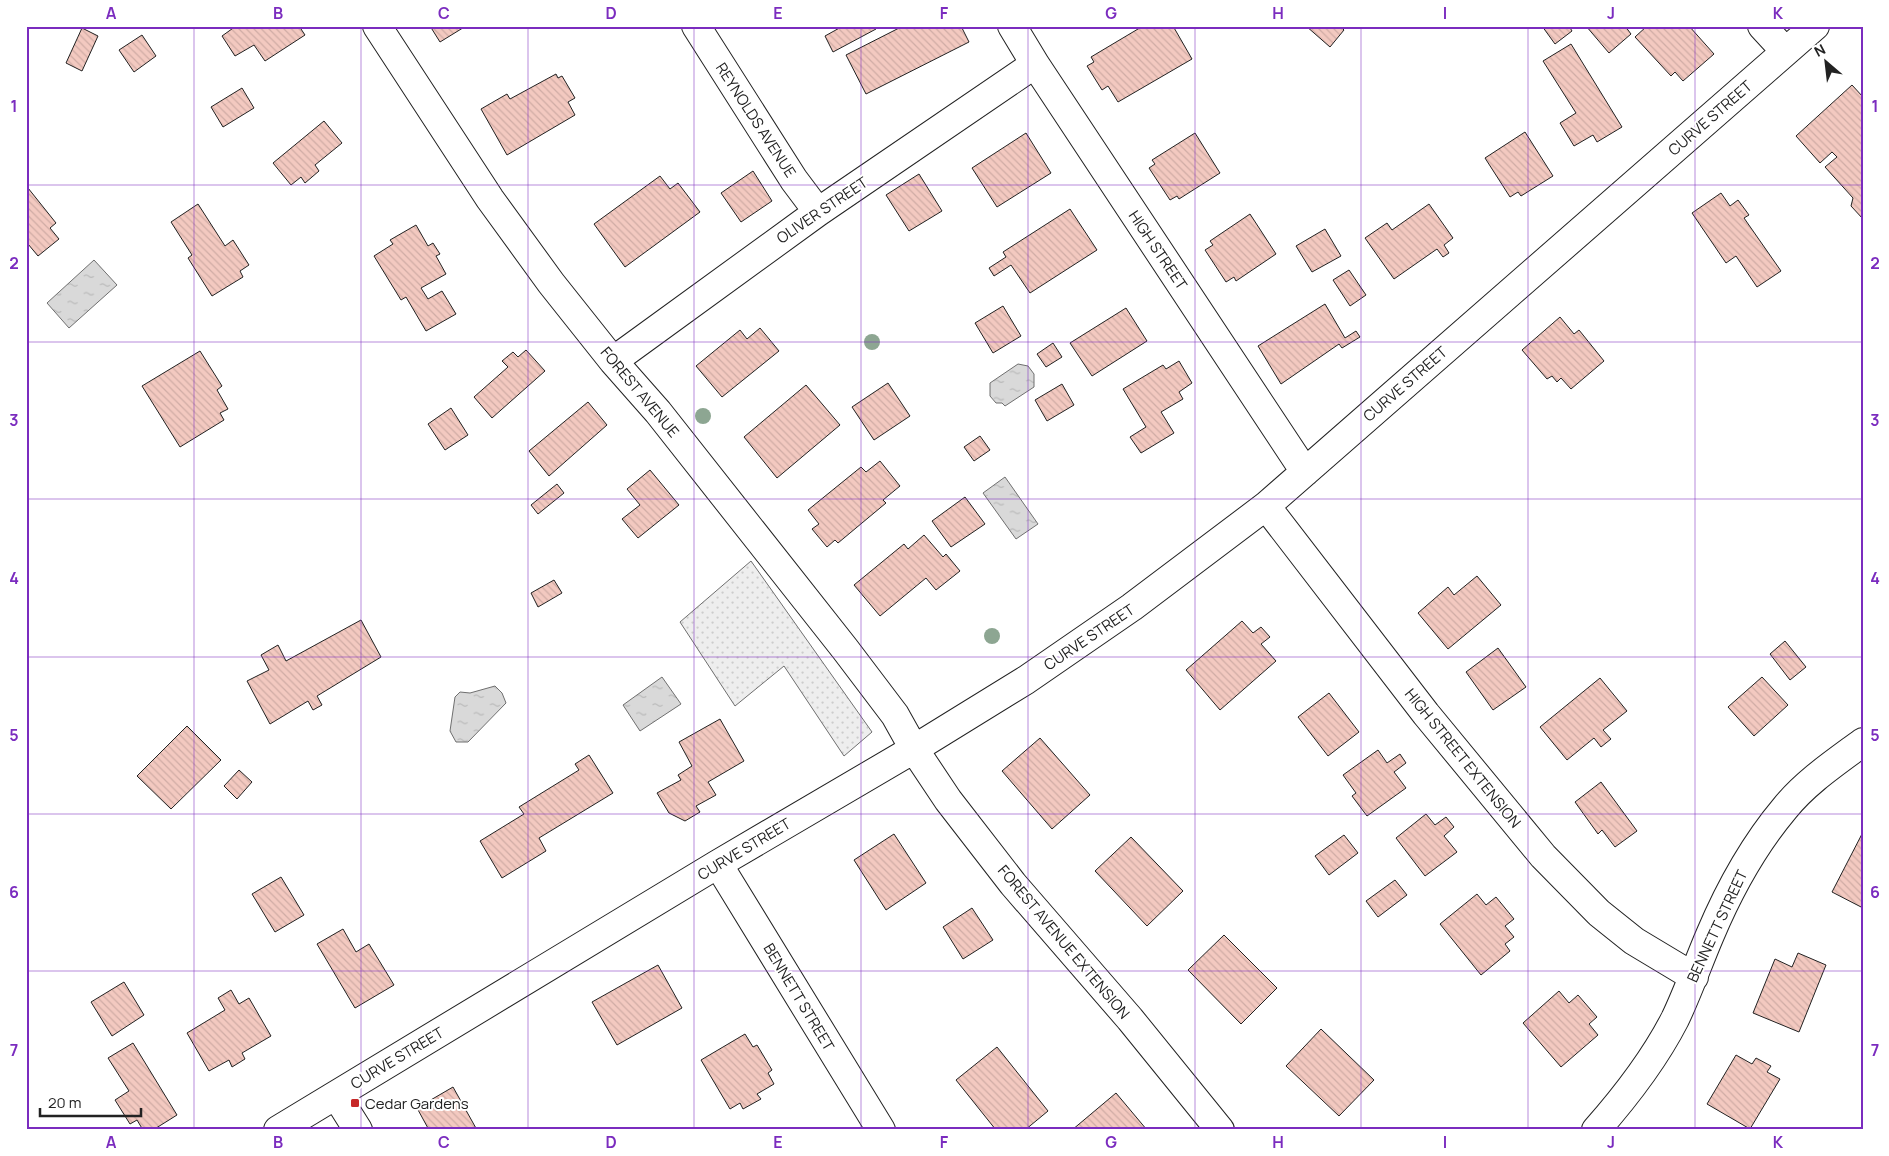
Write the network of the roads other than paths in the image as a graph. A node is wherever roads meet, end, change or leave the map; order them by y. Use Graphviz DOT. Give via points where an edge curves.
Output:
graph roads {
  1 [pos="377,26"];
  2 [pos="696,26"];
  3 [pos="1012,26"];
  4 [pos="1762,26"];
  5 [pos="1815,26"];
  6 [pos="1785,51"];
  7 [pos="1035,64"];
  8 [pos="818,212"];
  9 [pos="613,361"];
  10 [pos="1305,472"];
  11 [pos="1266,506"];
  12 [pos="1863,742"];
  13 [pos="914,749"];
  14 [pos="718,864"];
  15 [pos="1694,977"];
  16 [pos="336,1095"];
  17 [pos="278,1130"];
  18 [pos="358,1130"];
  19 [pos="881,1130"];
  20 [pos="1220,1130"];
  21 [pos="1596,1130"];
  1 -- 9 [label="street, FOREST AVENUE" via="490,199 550,283"];
  2 -- 8 [label="street, REYNOLDS AVENUE" via="794,180"];
  3 -- 7 [label="street, HIGH STREET"];
  4 -- 6 [label="street"];
  5 -- 6 [label="street, CURVE STREET"];
  6 -- 10 [label="street, CURVE STREET"];
  7 -- 8 [label="street, OLIVER STREET"];
  7 -- 10 [label="street, HIGH STREET"];
  8 -- 9 [label="street, OLIVER STREET"];
  9 -- 13 [label="street, FOREST AVENUE" via="658,412 817,612 895,715"];
  10 -- 11 [label="street, CURVE STREET"];
  11 -- 13 [label="street, CURVE STREET" via="1132,607 1026,680"];
  11 -- 15 [label="street, HIGH STREET EXTENSION" via="1426,714 1543,856 1598,913 1634,941"];
  12 -- 15 [label="street, BENNETT STREET" via="1809,783 1765,833 1727,897"];
  13 -- 14 [label="street, CURVE STREET"];
  13 -- 20 [label="street, FOREST AVENUE EXTENSION" via="948,800 1013,884 1130,1019"];
  14 -- 16 [label="street, CURVE STREET"];
  14 -- 19 [label="street, BENNETT STREET"];
  15 -- 21 [label="street, BENNETT STREET" via="1655,1054"];
  16 -- 17 [label="street, CURVE STREET"];
  16 -- 18 [label="street"];
}
